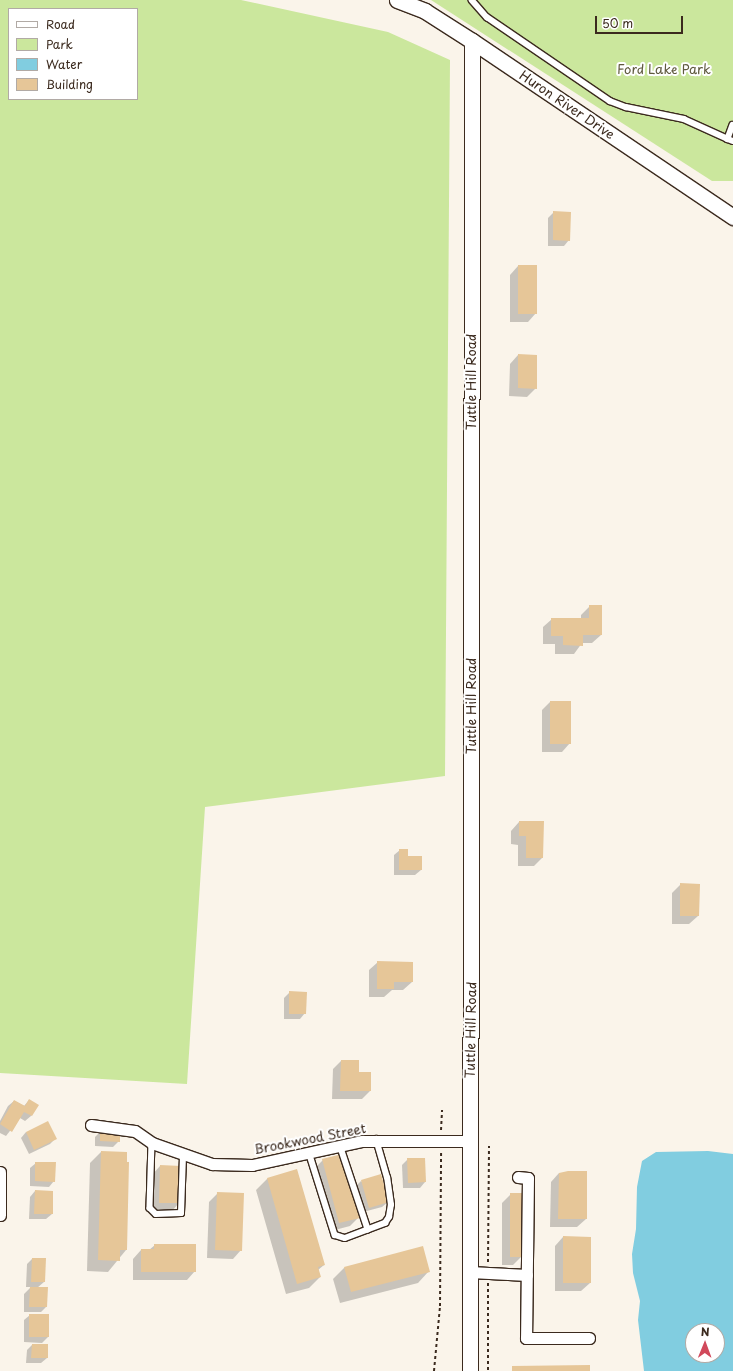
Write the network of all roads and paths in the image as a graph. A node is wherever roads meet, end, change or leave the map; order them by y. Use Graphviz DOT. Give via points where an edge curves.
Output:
graph roads {
  1 [pos="397,0"];
  2 [pos="472,0"];
  3 [pos="472,41"];
  4 [pos="733,125"];
  5 [pos="731,140"];
  6 [pos="733,217"];
  7 [pos="442,1110"];
  8 [pos="91,1125"];
  9 [pos="376,1140"];
  10 [pos="441,1141"];
  11 [pos="470,1141"];
  12 [pos="152,1143"];
  13 [pos="340,1144"];
  14 [pos="488,1146"];
  15 [pos="309,1152"];
  16 [pos="183,1155"];
  17 [pos="0,1172"];
  18 [pos="518,1177"];
  19 [pos="0,1215"];
  20 [pos="368,1229"];
  21 [pos="470,1272"];
  22 [pos="488,1272"];
  23 [pos="527,1275"];
  24 [pos="589,1338"];
  25 [pos="434,1371"];
  26 [pos="470,1371"];
  27 [pos="488,1371"];
  1 -- 3 [label="main road, Huron River Drive" via="425,11"];
  2 -- 5 [label="lane" via="487,17 610,101 626,107 684,119"];
  3 -- 6 [label="main road, Huron River Drive"];
  3 -- 11 [label="main road, Tuttle Hill Road"];
  4 -- 5 [label="lane"];
  7 -- 10 [label="path"];
  8 -- 12 [label="street, Brookwood Street" via="135,1131"];
  9 -- 10 [label="street, Brookwood Street"];
  9 -- 13 [label="street, Brookwood Street"];
  9 -- 20 [label="lane" via="387,1178 391,1205 385,1223"];
  10 -- 11 [label="street, Brookwood Street"];
  10 -- 25 [label="path" via="440,1306"];
  11 -- 21 [label="main road, Tuttle Hill Road"];
  12 -- 16 [label="street, Brookwood Street"];
  12 -- 16 [label="lane" via="150,1208 156,1214 177,1214 183,1209"];
  13 -- 15 [label="street, Brookwood Street"];
  13 -- 20 [label="lane"];
  14 -- 22 [label="path"];
  15 -- 16 [label="street, Brookwood Street" via="252,1165 212,1164"];
  15 -- 20 [label="lane" via="334,1235 345,1238"];
  17 -- 19 [label="street"];
  18 -- 23 [label="street" via="528,1178"];
  21 -- 22 [label="street"];
  21 -- 26 [label="main road, Tuttle Hill Road"];
  22 -- 23 [label="street"];
  22 -- 27 [label="path"];
  23 -- 24 [label="street" via="526,1338"];
}
